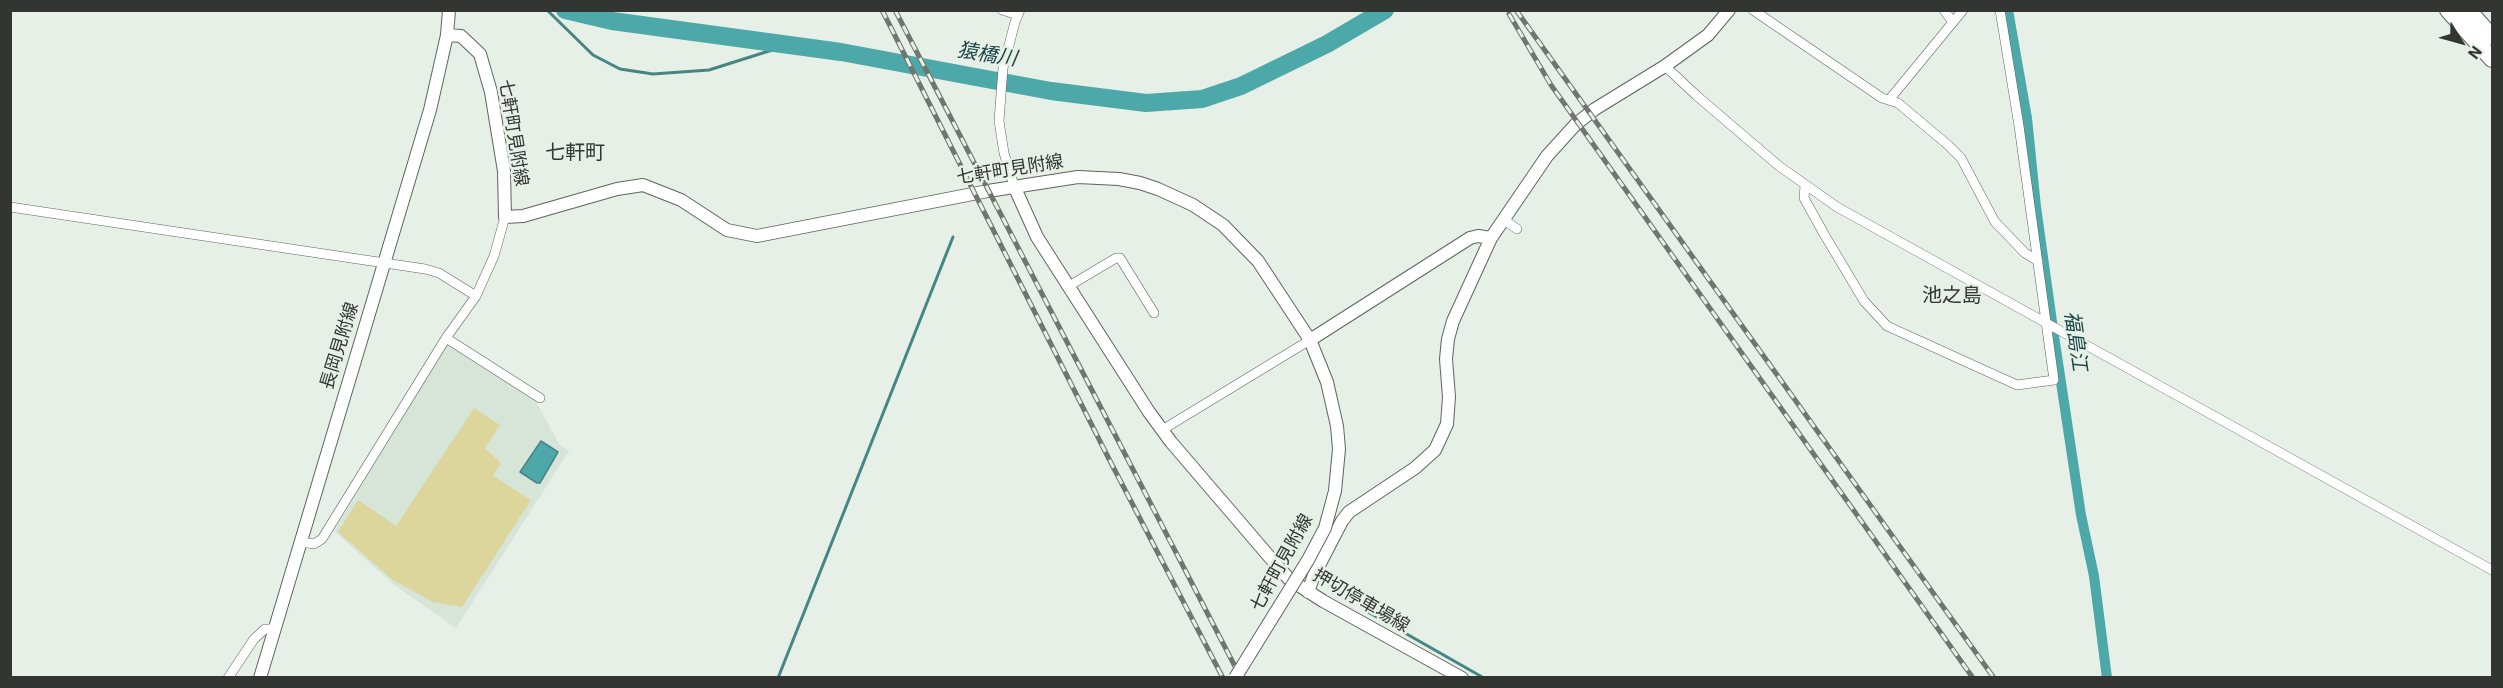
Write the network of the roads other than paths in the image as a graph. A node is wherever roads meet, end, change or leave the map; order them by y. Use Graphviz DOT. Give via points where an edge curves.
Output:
graph roads {
  1 [pos="449,10"];
  2 [pos="1002,10"];
  3 [pos="1729,10"];
  4 [pos="1753,10"];
  5 [pos="1944,10"];
  6 [pos="1963,10"];
  7 [pos="2000,10"];
  8 [pos="2448,10"];
  9 [pos="2468,10"];
  10 [pos="1019,13"];
  11 [pos="1952,21"];
  12 [pos="447,29"];
  13 [pos="2493,37"];
  14 [pos="2493,59"];
  15 [pos="1665,66"];
  16 [pos="1889,100"];
  17 [pos="1014,186"];
  18 [pos="1805,186"];
  19 [pos="10,207"];
  20 [pos="505,217"];
  21 [pos="1503,219"];
  22 [pos="1517,230"];
  23 [pos="1491,238"];
  24 [pos="2038,261"];
  25 [pos="384,263"];
  26 [pos="1069,286"];
  27 [pos="476,296"];
  28 [pos="1154,313"];
  29 [pos="2046,323"];
  30 [pos="446,338"];
  31 [pos="1310,340"];
  32 [pos="540,398"];
  33 [pos="1162,430"];
  34 [pos="300,542"];
  35 [pos="2493,570"];
  36 [pos="1308,592"];
  37 [pos="274,629"];
  38 [pos="228,678"];
  39 [pos="260,678"];
  40 [pos="1235,678"];
  41 [pos="1462,678"];
  1 -- 12 [label="main road, 長岡見附線"];
  2 -- 10 [label="street"];
  3 -- 15 [label="main road" via="1708,35"];
  4 -- 16 [label="street"];
  5 -- 11 [label="street"];
  6 -- 11 [label="street"];
  7 -- 24 [label="street"];
  8 -- 14 [label="highway"];
  9 -- 13 [label="highway"];
  10 -- 17 [label="street" via="1000,91 999,121"];
  11 -- 16 [label="street"];
  12 -- 20 [label="main road, 七軒町見附線" via="480,54 491,92 504,171"];
  12 -- 25 [label="main road, 長岡見附線" via="430,110"];
  15 -- 18 [label="street"];
  15 -- 21 [label="main road" via="1576,124 1547,156"];
  16 -- 24 [label="street" via="1906,108 1961,158 1995,222"];
  17 -- 20 [label="main road, 七軒町見附線" via="757,236 727,230 681,200 643,185 523,216"];
  17 -- 26 [label="main road, 押切停車場線" via="1037,237"];
  17 -- 31 [label="main road, 七軒町見附線" via="1078,177 1119,179 1158,189 1193,205 1223,225 1258,261"];
  18 -- 29 [label="street"];
  18 -- 29 [label="street" via="1804,198 1824,234 1864,301 1887,326 2017,385 2054,380"];
  19 -- 25 [label="street"];
  20 -- 27 [label="street" via="494,256"];
  21 -- 22 [label="street"];
  21 -- 23 [label="main road"];
  23 -- 31 [label="main road" via="1470,238"];
  23 -- 36 [label="main road" via="1466,289 1448,339 1449,397 1442,437 1427,459 1349,512"];
  24 -- 29 [label="street"];
  25 -- 27 [label="street" via="439,273"];
  25 -- 34 [label="main road, 長岡見附線"];
  26 -- 28 [label="street" via="1120,258"];
  26 -- 33 [label="main road, 押切停車場線"];
  27 -- 30 [label="street"];
  29 -- 35 [label="street"];
  30 -- 32 [label="street"];
  30 -- 34 [label="street" via="322,538 314,544"];
  31 -- 33 [label="street"];
  31 -- 40 [label="main road, 七軒町見附線, bridge" via="1327,382 1337,426 1335,491 1325,528 1308,560"];
  33 -- 36 [label="main road, 押切停車場線" via="1289,579"];
  34 -- 37 [label="main road, 長岡見附線"];
  36 -- 41 [label="main road, 押切停車場線"];
  37 -- 38 [label="street" via="261,632"];
  37 -- 39 [label="main road, 長岡見附線"];
}
